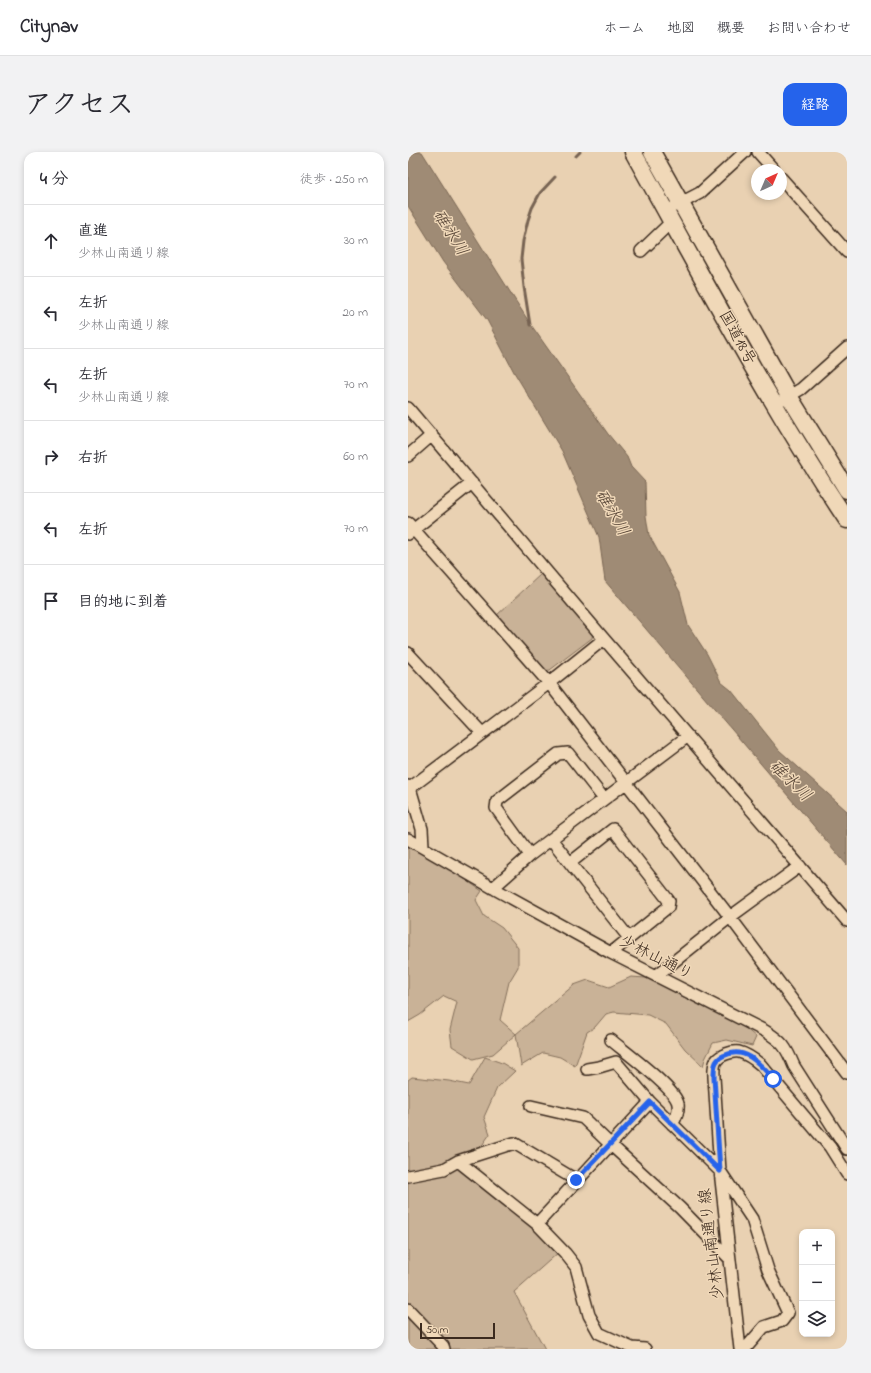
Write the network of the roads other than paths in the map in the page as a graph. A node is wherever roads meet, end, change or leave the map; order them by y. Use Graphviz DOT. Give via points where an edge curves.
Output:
graph roads {
  1 [pos="633,152"];
  2 [pos="652,152"];
  3 [pos="745,152"];
  4 [pos="758,152"];
  5 [pos="769,164"];
  6 [pos="787,185"];
  7 [pos="680,203"];
  8 [pos="669,217"];
  9 [pos="641,251"];
  10 [pos="847,252"];
  11 [pos="847,348"];
  12 [pos="789,396"];
  13 [pos="774,404"];
  14 [pos="408,408"];
  15 [pos="432,435"];
  16 [pos="408,456"];
  17 [pos="472,483"];
  18 [pos="847,490"];
  19 [pos="847,520"];
  20 [pos="410,529"];
  21 [pos="604,639"];
  22 [pos="408,653"];
  23 [pos="549,683"];
  24 [pos="482,733"];
  25 [pos="688,736"];
  26 [pos="626,782"];
  27 [pos="409,787"];
  28 [pos="604,799"];
  29 [pos="408,839"];
  30 [pos="551,839"];
  31 [pos="423,846"];
  32 [pos="530,855"];
  33 [pos="570,863"];
  34 [pos="800,866"];
  35 [pos="493,888"];
  36 [pos="730,917"];
  37 [pos="847,921"];
  38 [pos="629,938"];
  39 [pos="611,953"];
  40 [pos="656,975"];
  41 [pos="610,1040"];
  42 [pos="587,1069"];
  43 [pos="847,1073"];
  44 [pos="650,1102"];
  45 [pos="531,1106"];
  46 [pos="672,1124"];
  47 [pos="610,1144"];
  48 [pos="847,1149"];
  49 [pos="458,1161"];
  50 [pos="720,1171"];
  51 [pos="847,1174"];
  52 [pos="408,1176"];
  53 [pos="576,1180"];
  54 [pos="537,1224"];
  55 [pos="730,1259"];
  56 [pos="408,1308"];
  57 [pos="444,1349"];
  58 [pos="645,1349"];
  59 [pos="740,1349"];
  60 [pos="745,1349"];
  1 -- 8 [label="highway, 国道18号"];
  2 -- 7 [label="highway, 国道18号"];
  3 -- 7 [label="street" via="700,193"];
  4 -- 5 [label="street"];
  6 -- 10 [label="street"];
  7 -- 8 [label="street"];
  7 -- 12 [label="highway, 国道18号"];
  8 -- 9 [label="street" via="666,227"];
  8 -- 13 [label="highway, 国道18号"];
  11 -- 12 [label="street" via="801,389"];
  12 -- 13 [label="street"];
  12 -- 18 [label="highway, 国道18号"];
  13 -- 19 [label="highway, 国道18号"];
  14 -- 15 [label="street"];
  15 -- 16 [label="street"];
  15 -- 17 [label="street"];
  17 -- 20 [label="street"];
  17 -- 21 [label="street"];
  20 -- 23 [label="street"];
  21 -- 23 [label="street"];
  21 -- 25 [label="street"];
  22 -- 24 [label="street"];
  23 -- 24 [label="street"];
  23 -- 26 [label="street"];
  24 -- 27 [label="street"];
  25 -- 26 [label="street"];
  25 -- 34 [label="street"];
  26 -- 28 [label="street"];
  26 -- 36 [label="street"];
  27 -- 31 [label="street" via="422,829"];
  28 -- 30 [label="street"];
  28 -- 32 [label="street" via="568,753 558,754 497,801 496,808"];
  29 -- 31 [label="street, 少林山通り"];
  30 -- 32 [label="street"];
  30 -- 33 [label="street"];
  31 -- 35 [label="street, 少林山通り"];
  32 -- 35 [label="street"];
  33 -- 38 [label="street"];
  33 -- 38 [label="street" via="612,829 669,901 668,907"];
  34 -- 36 [label="street"];
  34 -- 37 [label="street"];
  35 -- 39 [label="street, 少林山通り"];
  36 -- 40 [label="street"];
  36 -- 43 [label="street"];
  38 -- 39 [label="street"];
  39 -- 40 [label="street, 少林山通り"];
  40 -- 48 [label="street, 少林山通り" via="779,1040"];
  41 -- 46 [label="street" via="650,1072 674,1096 678,1104 676,1119"];
  42 -- 44 [label="street" via="616,1062"];
  44 -- 46 [label="street"];
  44 -- 47 [label="street"];
  45 -- 47 [label="street" via="583,1118"];
  46 -- 50 [label="street"];
  47 -- 53 [label="street"];
  47 -- 55 [label="street" via="680,1208"];
  49 -- 52 [label="street" via="444,1169"];
  49 -- 53 [label="street" via="514,1143"];
  49 -- 54 [label="street"];
  50 -- 51 [label="street, 少林山南通り線" via="714,1067 720,1057 740,1052 761,1065 830,1147"];
  50 -- 55 [label="street, 少林山南通り線"];
  50 -- 60 [label="street" via="752,1219 768,1270 788,1313 782,1321 764,1327"];
  53 -- 54 [label="street"];
  54 -- 58 [label="street" via="576,1267 589,1315 599,1333 632,1348"];
  55 -- 59 [label="street, 少林山南通り線"];
  56 -- 57 [label="street"];
}
